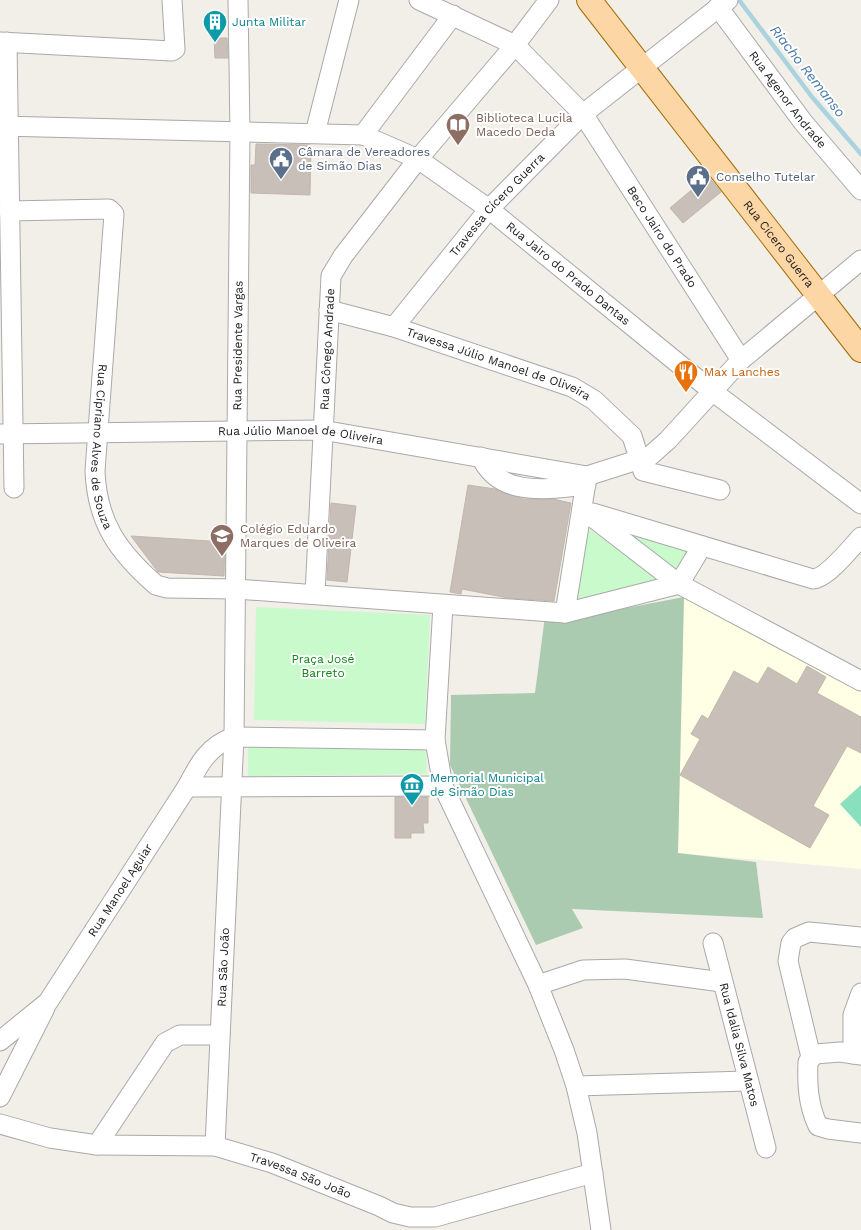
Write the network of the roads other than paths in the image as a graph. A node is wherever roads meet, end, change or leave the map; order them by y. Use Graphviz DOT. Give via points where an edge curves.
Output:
graph roads {
  1 [pos="172,0"];
  2 [pos="238,0"];
  3 [pos="349,0"];
  4 [pos="419,0"];
  5 [pos="549,0"];
  6 [pos="589,0"];
  7 [pos="724,2"];
  8 [pos="453,15"];
  9 [pos="4,42"];
  10 [pos="515,45"];
  11 [pos="640,68"];
  12 [pos="583,114"];
  13 [pos="4,126"];
  14 [pos="240,132"];
  15 [pos="315,133"];
  16 [pos="363,134"];
  17 [pos="418,159"];
  18 [pos="861,190"];
  19 [pos="489,209"];
  20 [pos="6,220"];
  21 [pos="861,260"];
  22 [pos="818,295"];
  23 [pos="329,310"];
  24 [pos="394,327"];
  25 [pos="861,350"];
  26 [pos="741,360"];
  27 [pos="712,391"];
  28 [pos="238,430"];
  29 [pos="322,430"];
  30 [pos="98,433"];
  31 [pos="6,434"];
  32 [pos="640,457"];
  33 [pos="586,480"];
  34 [pos="14,488"];
  35 [pos="720,490"];
  36 [pos="861,504"];
  37 [pos="583,510"];
  38 [pos="861,537"];
  39 [pos="702,546"];
  40 [pos="679,584"];
  41 [pos="236,589"];
  42 [pos="315,594"];
  43 [pos="443,605"];
  44 [pos="565,613"];
  45 [pos="861,681"];
  46 [pos="234,737"];
  47 [pos="435,740"];
  48 [pos="443,786"];
  49 [pos="187,787"];
  50 [pos="231,788"];
  51 [pos="861,937"];
  52 [pos="712,943"];
  53 [pos="722,982"];
  54 [pos="538,985"];
  55 [pos="861,993"];
  56 [pos="48,1002"];
  57 [pos="220,1035"];
  58 [pos="0,1041"];
  59 [pos="857,1054"];
  60 [pos="811,1057"];
  61 [pos="748,1081"];
  62 [pos="2,1085"];
  63 [pos="576,1086"];
  64 [pos="0,1124"];
  65 [pos="861,1133"];
  66 [pos="98,1145"];
  67 [pos="215,1146"];
  68 [pos="766,1148"];
  69 [pos="593,1173"];
  70 [pos="600,1230"];
  1 -- 9 [label="street" via="173,50"];
  2 -- 14 [label="street, Rua Presidente Vargas"];
  3 -- 15 [label="street"];
  4 -- 8 [label="street, Beco Jairo do Prado"];
  5 -- 10 [label="street, Rua Cônego Andrade"];
  6 -- 11 [label="main road, Rua Cícero Guerra"];
  7 -- 11 [label="street, Travessa Cícero Guerra"];
  7 -- 18 [label="street, Rua Agenor Andrade" via="802,122"];
  8 -- 10 [label="street, Beco Jairo do Prado"];
  8 -- 16 [label="street"];
  9 -- 13 [label="street"];
  10 -- 12 [label="street, Beco Jairo do Prado"];
  10 -- 17 [label="street, Rua Cônego Andrade"];
  11 -- 12 [label="street, Travessa Cícero Guerra"];
  11 -- 22 [label="main road, Rua Cícero Guerra"];
  12 -- 19 [label="street, Travessa Cícero Guerra"];
  12 -- 26 [label="street, Beco Jairo do Prado"];
  13 -- 14 [label="street, Rua Jairo do Prado Dantas"];
  13 -- 20 [label="street"];
  14 -- 15 [label="street, Rua Jairo do Prado Dantas"];
  14 -- 28 [label="street, Rua Presidente Vargas"];
  15 -- 16 [label="street, Rua Jairo do Prado Dantas"];
  16 -- 17 [label="street, Rua Jairo do Prado Dantas"];
  17 -- 19 [label="street, Rua Jairo do Prado Dantas"];
  17 -- 23 [label="street, Rua Cônego Andrade" via="335,268 331,276"];
  19 -- 24 [label="street, Travessa Cícero Guerra"];
  19 -- 27 [label="street, Rua Jairo do Prado Dantas"];
  20 -- 30 [label="street, Rua Cipriano Alves de Souza" via="113,211"];
  20 -- 31 [label="street"];
  21 -- 22 [label="street"];
  22 -- 25 [label="main road, Rua Cícero Guerra"];
  22 -- 26 [label="street"];
  23 -- 24 [label="street, Travessa Júlio Manoel de Oliveira"];
  23 -- 29 [label="street, Rua Cônego Andrade"];
  24 -- 32 [label="street, Travessa Júlio Manoel de Oliveira" via="578,390 594,400 632,436"];
  26 -- 27 [label="street"];
  27 -- 32 [label="street" via="668,440 650,456"];
  27 -- 36 [label="street, Rua Jairo do Prado Dantas"];
  28 -- 29 [label="street, Rua Júlio Manoel de Oliveira"];
  28 -- 30 [label="street, Rua Júlio Manoel de Oliveira"];
  28 -- 41 [label="street, Rua Presidente Vargas"];
  29 -- 33 [label="street, Rua Júlio Manoel de Oliveira" via="481,457"];
  29 -- 42 [label="street, Rua Cônego Andrade"];
  30 -- 31 [label="street, Rua Júlio Manoel de Oliveira"];
  30 -- 41 [label="street, Rua Cipriano Alves de Souza" via="95,471 100,512 107,528 148,578 167,588"];
  31 -- 34 [label="street"];
  32 -- 33 [label="street"];
  32 -- 35 [label="street, Travessa Júlio Manoel de Oliveira" via="643,471 650,474"];
  33 -- 37 [label="street"];
  37 -- 39 [label="street"];
  37 -- 40 [label="street"];
  37 -- 44 [label="street"];
  38 -- 39 [label="street" via="817,579"];
  39 -- 40 [label="street"];
  40 -- 44 [label="street"];
  40 -- 45 [label="street"];
  41 -- 42 [label="street"];
  41 -- 46 [label="street"];
  42 -- 43 [label="street"];
  43 -- 44 [label="street"];
  43 -- 47 [label="street"];
  46 -- 47 [label="street"];
  46 -- 49 [label="street, Rua Manoel Aguiar" via="212,748 201,760"];
  46 -- 50 [label="street"];
  47 -- 48 [label="street"];
  48 -- 50 [label="street"];
  48 -- 54 [label="street"];
  49 -- 50 [label="street"];
  49 -- 56 [label="street, Rua Manoel Aguiar"];
  50 -- 57 [label="street, Rua São João"];
  51 -- 60 [label="street" via="809,932 791,943 788,961"];
  52 -- 53 [label="street, Rua Idalia Silva Matos"];
  53 -- 54 [label="street" via="625,969 583,970"];
  53 -- 61 [label="street, Rua Idalia Silva Matos"];
  54 -- 63 [label="street"];
  55 -- 59 [label="street" via="853,1015"];
  56 -- 58 [label="street, Rua Manoel Aguiar"];
  56 -- 62 [label="street"];
  57 -- 66 [label="street" via="180,1035 165,1043"];
  57 -- 67 [label="street, Rua São João"];
  59 -- 60 [label="street" via="819,1052"];
  60 -- 65 [label="street" via="807,1086 818,1126"];
  61 -- 63 [label="street"];
  61 -- 68 [label="street, Rua Idalia Silva Matos"];
  63 -- 69 [label="street"];
  64 -- 66 [label="street, Travessa São João" via="50,1138"];
  66 -- 67 [label="street, Travessa São João"];
  67 -- 69 [label="street, Travessa São João" via="272,1164 393,1214 419,1218 453,1213"];
  69 -- 70 [label="street"];
}
